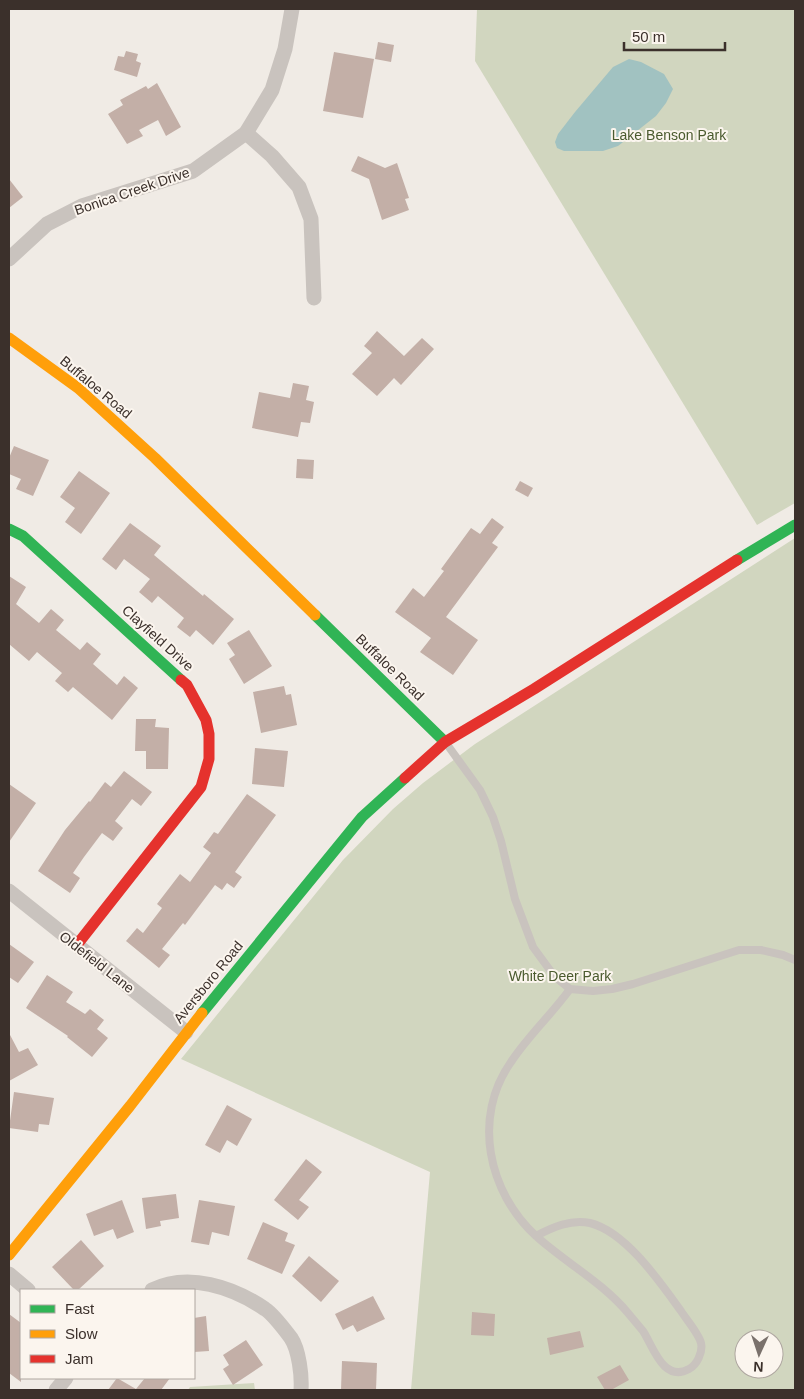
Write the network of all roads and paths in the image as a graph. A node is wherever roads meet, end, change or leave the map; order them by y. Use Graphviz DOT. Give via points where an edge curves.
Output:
graph roads {
  1 [pos="292,9"];
  2 [pos="246,133"];
  3 [pos="9,259"];
  4 [pos="314,298"];
  5 [pos="9,338"];
  6 [pos="795,524"];
  7 [pos="9,529"];
  8 [pos="445,742"];
  9 [pos="9,891"];
  10 [pos="76,946"];
  11 [pos="795,960"];
  12 [pos="570,989"];
  13 [pos="186,1032"];
  14 [pos="536,1236"];
  15 [pos="9,1255"];
  16 [pos="9,1274"];
  17 [pos="27,1289"];
  18 [pos="154,1289"];
  19 [pos="65,1379"];
  20 [pos="56,1390"];
  21 [pos="302,1390"];
  1 -- 2 [label="street, Bonica Creek Drive" via="285,49 272,90"];
  2 -- 3 [label="street, Bonica Creek Drive" via="193,171 82,206 47,224"];
  2 -- 4 [label="street" via="299,187 311,219"];
  5 -- 8 [label="street, Buffaloe Road" via="78,388 155,458"];
  6 -- 8 [label="street"];
  7 -- 10 [label="street, Clayfield Drive" via="24,536 187,685 206,720 209,734 210,759 201,787"];
  8 -- 12 [label="lane" via="480,790 493,818 515,900 533,947 556,977"];
  8 -- 13 [label="street, Aversboro Road" via="362,817"];
  9 -- 10 [label="street, Oldefield Lane"];
  10 -- 13 [label="street, Oldefield Lane"];
  11 -- 12 [label="lane" via="761,950 739,950 619,988"];
  12 -- 14 [label="lane" via="510,1062 492,1101 489,1119 489,1151 498,1179 512,1209"];
  13 -- 15 [label="street, Aversboro Road"];
  14 -- 14 [label="lane" via="615,1297 642,1330 662,1364 670,1370 681,1371 690,1369 695,1363 701,1342 688,1321 653,1272 605,1229 576,1222 554,1226"];
  16 -- 17 [label="street"];
  18 -- 21 [label="street" via="192,1282 230,1290 267,1310 292,1339 302,1374"];
  19 -- 20 [label="street"];
}
